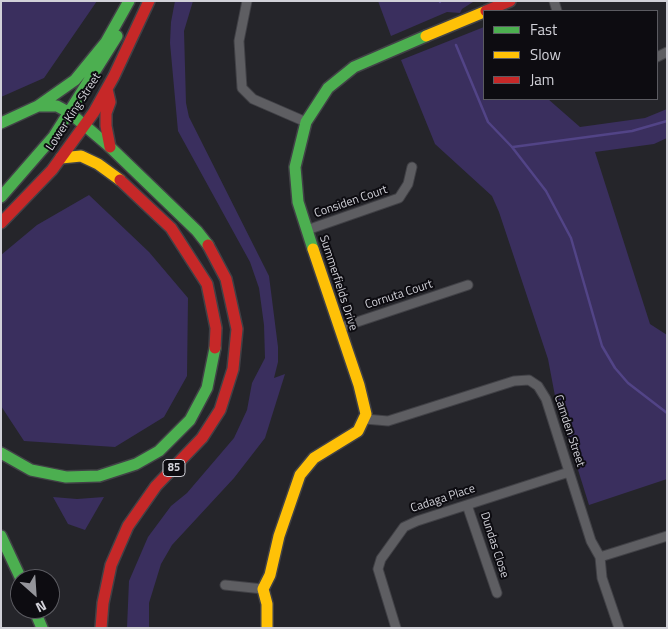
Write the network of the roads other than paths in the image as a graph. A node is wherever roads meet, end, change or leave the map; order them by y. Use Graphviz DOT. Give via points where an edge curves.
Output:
graph roads {
  1 [pos="129,1"];
  2 [pos="135,1"];
  3 [pos="149,1"];
  4 [pos="247,1"];
  5 [pos="510,1"];
  6 [pos="490,10"];
  7 [pos="483,13"];
  8 [pos="107,89"];
  9 [pos="38,106"];
  10 [pos="70,113"];
  11 [pos="306,122"];
  12 [pos="1,123"];
  13 [pos="84,126"];
  14 [pos="110,147"];
  15 [pos="61,158"];
  16 [pos="412,167"];
  17 [pos="1,197"];
  18 [pos="1,223"];
  19 [pos="307,230"];
  20 [pos="468,285"];
  21 [pos="338,328"];
  22 [pos="366,419"];
  23 [pos="1,453"];
  24 [pos="568,472"];
  25 [pos="467,505"];
  26 [pos="1,536"];
  27 [pos="667,536"];
  28 [pos="600,557"];
  29 [pos="16,569"];
  30 [pos="225,585"];
  31 [pos="263,589"];
  32 [pos="497,593"];
  33 [pos="101,628"];
  34 [pos="267,628"];
  35 [pos="396,628"];
  36 [pos="619,628"];
  1 -- 9 [label="main road" via="106,42 87,67 65,89"];
  2 -- 10 [label="main road, Lower King Street" via="102,63"];
  3 -- 8 [label="main road, Lower King Street"];
  4 -- 11 [label="street" via="239,41 242,88 253,99"];
  5 -- 6 [label="main road, Summerfields Drive"];
  7 -- 11 [label="main road, Summerfields Drive" via="354,67 328,88"];
  8 -- 13 [label="main road, Lower King Street"];
  8 -- 14 [label="main road" via="110,102 106,126"];
  9 -- 10 [label="main road" via="57,106"];
  9 -- 12 [label="main road"];
  10 -- 13 [label="main road, 85"];
  10 -- 17 [label="main road, Lower King Street" via="38,157"];
  11 -- 19 [label="main road, Summerfields Drive" via="296,151 295,181"];
  13 -- 14 [label="main road, 85"];
  13 -- 15 [label="main road, Lower King Street"];
  14 -- 33 [label="main road, 85" via="197,231 210,248 230,292 237,343 231,380 220,410 202,438 146,499 118,546 106,583"];
  15 -- 18 [label="main road, Lower King Street"];
  15 -- 23 [label="main road" via="81,156 98,164 132,189 171,228 206,284 216,328 215,357 207,388 190,420 159,451 136,464 99,476 66,477 31,470"];
  16 -- 19 [label="street, Considen Court" via="408,184 398,198"];
  19 -- 21 [label="main road, Summerfields Drive"];
  20 -- 21 [label="street, Cornuta Court"];
  21 -- 22 [label="main road, Summerfields Drive" via="360,385"];
  22 -- 24 [label="street, Camden Street" via="388,421 514,381 529,380 538,386 546,399"];
  22 -- 31 [label="main road" via="354,435 314,458 300,475"];
  24 -- 25 [label="street, Cadaga Place"];
  24 -- 28 [label="street, Camden Street"];
  25 -- 32 [label="street, Dundas Close"];
  25 -- 35 [label="street, Cadaga Place" via="410,523 400,531 380,559 379,575"];
  26 -- 29 [label="main road"];
  27 -- 28 [label="street"];
  28 -- 36 [label="street, Camden Street" via="602,578"];
  30 -- 31 [label="street"];
  31 -- 34 [label="main road"];
}
